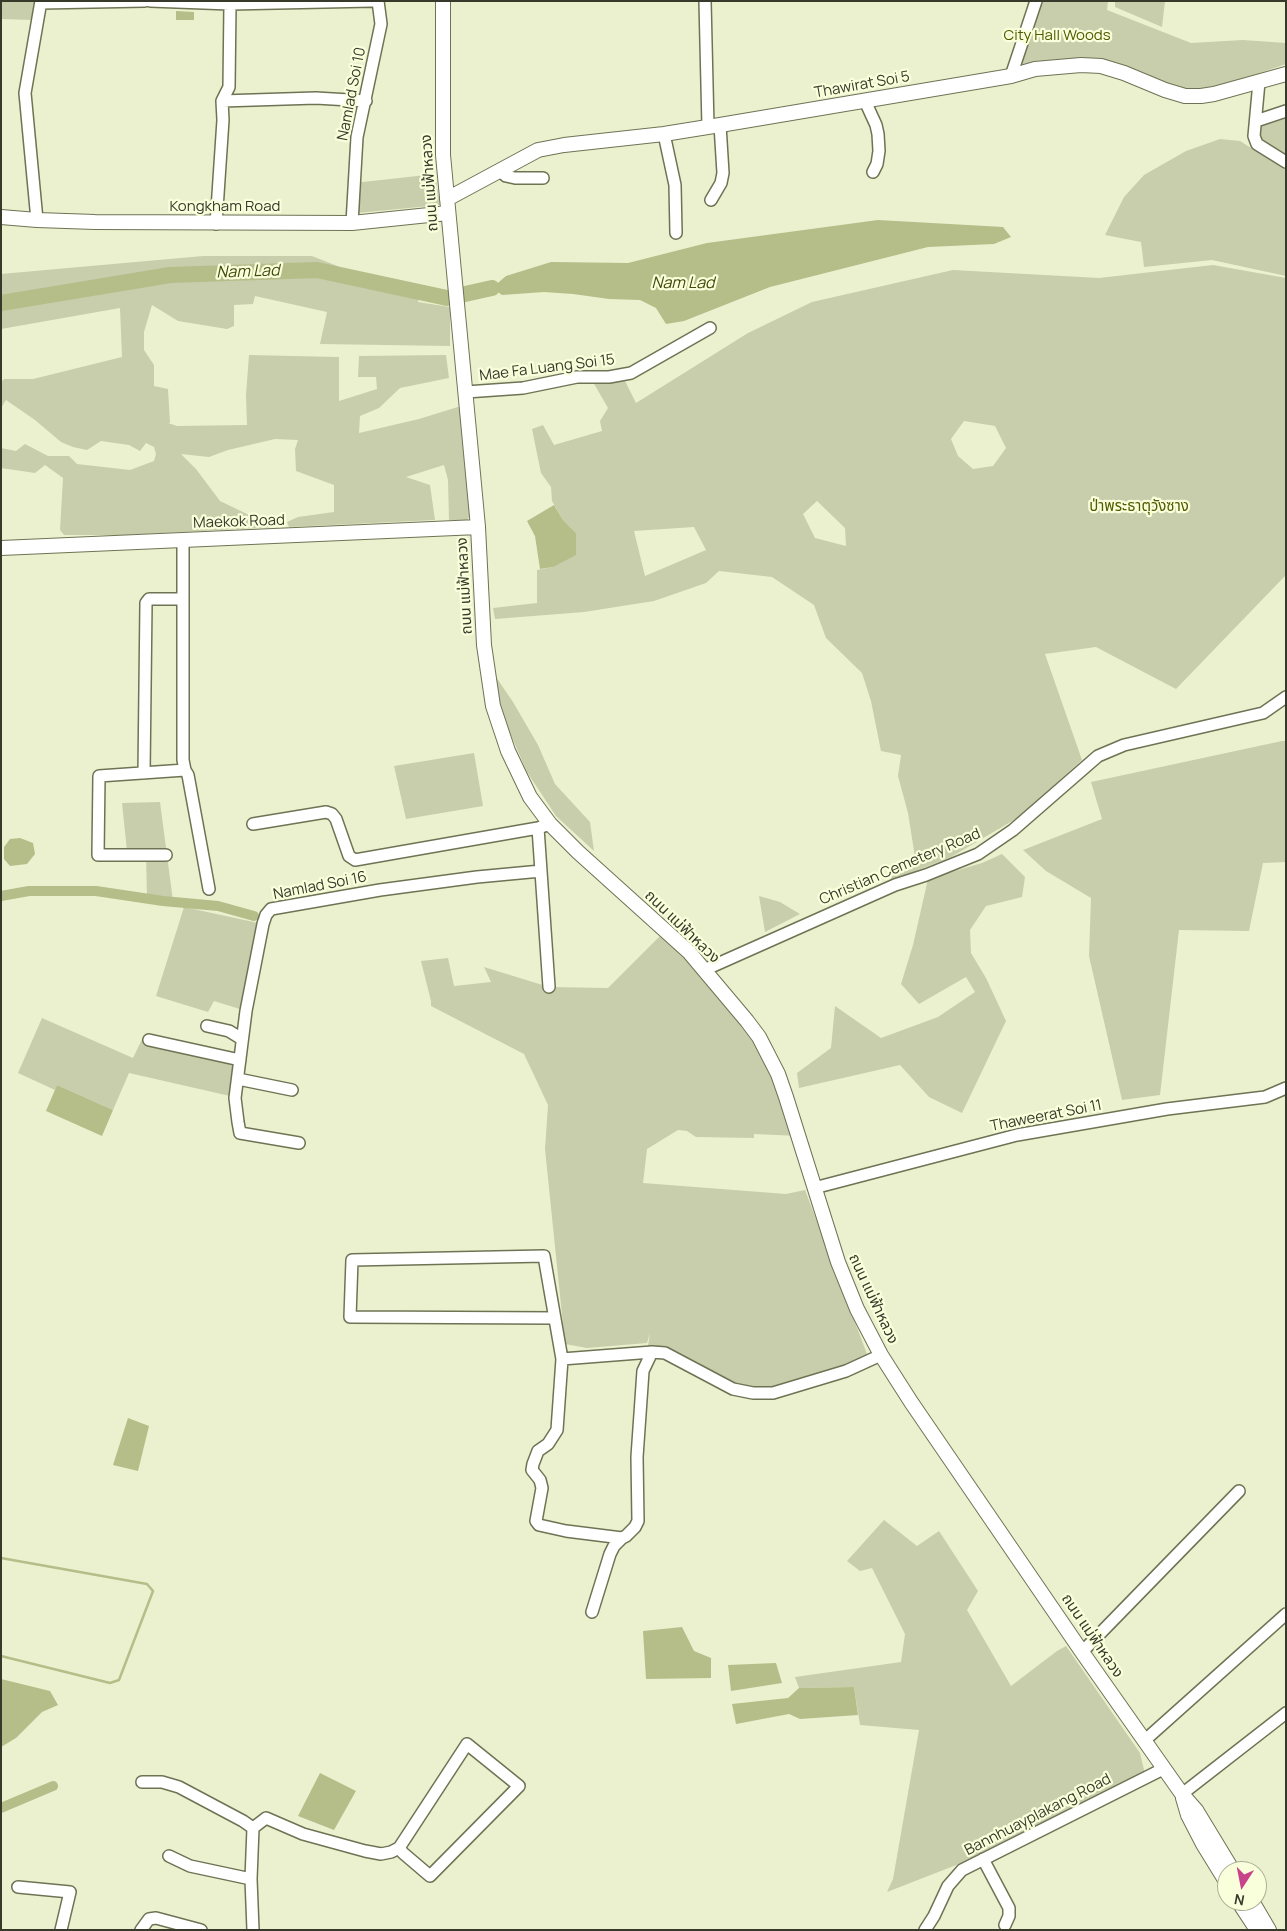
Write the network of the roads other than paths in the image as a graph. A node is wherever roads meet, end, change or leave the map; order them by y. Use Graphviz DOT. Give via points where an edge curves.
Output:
graph roads {
  1 [pos="145,1"];
  2 [pos="150,1"];
  3 [pos="372,1"];
  4 [pos="378,1"];
  5 [pos="443,1"];
  6 [pos="705,1"];
  7 [pos="1036,1"];
  8 [pos="41,2"];
  9 [pos="230,4"];
  10 [pos="1286,74"];
  11 [pos="1011,76"];
  12 [pos="1259,82"];
  13 [pos="222,101"];
  14 [pos="366,101"];
  15 [pos="865,101"];
  16 [pos="1286,111"];
  17 [pos="1256,120"];
  18 [pos="714,126"];
  19 [pos="664,134"];
  20 [pos="1286,162"];
  21 [pos="500,171"];
  22 [pos="872,172"];
  23 [pos="543,178"];
  24 [pos="711,200"];
  25 [pos="448,206"];
  26 [pos="1,217"];
  27 [pos="37,220"];
  28 [pos="352,223"];
  29 [pos="216,224"];
  30 [pos="676,233"];
  31 [pos="710,328"];
  32 [pos="466,392"];
  33 [pos="478,527"];
  34 [pos="183,540"];
  35 [pos="1,548"];
  36 [pos="183,599"];
  37 [pos="1286,697"];
  38 [pos="185,770"];
  39 [pos="144,773"];
  40 [pos="253,824"];
  41 [pos="544,826"];
  42 [pos="166,855"];
  43 [pos="541,871"];
  44 [pos="209,889"];
  45 [pos="704,970"];
  46 [pos="549,987"];
  47 [pos="206,1026"];
  48 [pos="242,1039"];
  49 [pos="149,1040"];
  50 [pos="240,1060"];
  51 [pos="238,1079"];
  52 [pos="1286,1088"];
  53 [pos="292,1090"];
  54 [pos="299,1143"];
  55 [pos="814,1188"];
  56 [pos="555,1318"];
  57 [pos="652,1352"];
  58 [pos="881,1355"];
  59 [pos="562,1359"];
  60 [pos="1239,1491"];
  61 [pos="622,1538"];
  62 [pos="592,1612"];
  63 [pos="1286,1614"];
  64 [pos="1082,1652"];
  65 [pos="1286,1713"];
  66 [pos="1144,1741"];
  67 [pos="1163,1769"];
  68 [pos="142,1782"];
  69 [pos="1182,1794"];
  70 [pos="253,1828"];
  71 [pos="400,1848"];
  72 [pos="169,1856"];
  73 [pos="983,1859"];
  74 [pos="1228,1861"];
  75 [pos="1217,1867"];
  76 [pos="251,1880"];
  77 [pos="18,1886"];
  78 [pos="1245,1911"];
  79 [pos="1258,1911"];
  80 [pos="1005,1925"];
  81 [pos="61,1930"];
  82 [pos="141,1930"];
  83 [pos="201,1930"];
  84 [pos="253,1930"];
  85 [pos="925,1930"];
  86 [pos="1257,1930"];
  87 [pos="1269,1930"];
  1 -- 8 [label="street"];
  2 -- 9 [label="street"];
  3 -- 9 [label="street"];
  4 -- 14 [label="street, Namlad Soi 10" via="381,24"];
  5 -- 25 [label="street, ถนน แม่ฟ้าหลวง" via="442,134"];
  6 -- 18 [label="street"];
  7 -- 11 [label="street"];
  8 -- 27 [label="street" via="26,94"];
  9 -- 13 [label="street" via="229,87"];
  10 -- 12 [label="street, Thawirat Soi 5"];
  11 -- 12 [label="street, Thawirat Soi 5" via="1035,68 1101,66 1185,96 1201,96"];
  11 -- 15 [label="street, Thawirat Soi 5"];
  12 -- 17 [label="street"];
  13 -- 14 [label="street" via="316,98"];
  13 -- 29 [label="street"];
  14 -- 28 [label="street, Namlad Soi 10" via="356,137"];
  15 -- 18 [label="street, Thawirat Soi 5"];
  15 -- 22 [label="street" via="878,134 876,164"];
  16 -- 17 [label="street"];
  17 -- 20 [label="street" via="1254,136 1257,144"];
  18 -- 19 [label="street, Thawirat Soi 5"];
  18 -- 24 [label="street" via="723,173 721,184"];
  19 -- 21 [label="street, Thawirat Soi 5" via="538,150"];
  19 -- 30 [label="street" via="675,185"];
  21 -- 23 [label="street" via="515,178"];
  21 -- 25 [label="street, Thawirat Soi 5"];
  25 -- 28 [label="street, Kongkham Road"];
  25 -- 32 [label="street, ถนน แม่ฟ้าหลวง"];
  26 -- 27 [label="street, Kongkham Road"];
  27 -- 29 [label="street, Kongkham Road"];
  28 -- 29 [label="street, Kongkham Road"];
  31 -- 32 [label="street, Mae Fa Luang Soi 15" via="631,373 523,388"];
  32 -- 33 [label="street, ถนน แม่ฟ้าหลวง"];
  33 -- 34 [label="street, Maekok Road"];
  33 -- 41 [label="street, ถนน แม่ฟ้าหลวง" via="484,644 494,706 517,771"];
  34 -- 35 [label="street, Maekok Road"];
  34 -- 36 [label="street"];
  36 -- 38 [label="street"];
  36 -- 39 [label="street" via="149,599 146,603"];
  37 -- 45 [label="street, Christian Cemetery Road" via="1263,713 1124,744 1098,756 1013,830 978,854 895,885"];
  38 -- 39 [label="street"];
  38 -- 44 [label="street"];
  39 -- 42 [label="street" via="99,776 98,855"];
  40 -- 41 [label="street" via="326,812 332,814 349,856 355,860"];
  41 -- 43 [label="street"];
  41 -- 45 [label="street, ถนน แม่ฟ้าหลวง" via="666,930"];
  43 -- 46 [label="street"];
  43 -- 48 [label="street, Namlad Soi 16" via="390,888 271,909 263,924"];
  45 -- 55 [label="street, ถนน แม่ฟ้าหลวง" via="747,1021 769,1055 786,1097"];
  47 -- 48 [label="street" via="229,1030"];
  48 -- 50 [label="street, Namlad Soi 16"];
  49 -- 50 [label="street"];
  50 -- 51 [label="street, Namlad Soi 16"];
  51 -- 53 [label="street"];
  51 -- 54 [label="street, Namlad Soi 16" via="235,1098 240,1132"];
  52 -- 55 [label="street, Thaweerat Soi 11" via="1265,1097 1167,1108 1017,1135"];
  55 -- 58 [label="street, ถนน แม่ฟ้าหลวง" via="846,1283"];
  56 -- 56 [label="street" via="544,1256 352,1260 350,1317"];
  56 -- 59 [label="street"];
  57 -- 58 [label="street" via="665,1352 733,1389 752,1393 773,1393 846,1370"];
  57 -- 59 [label="street"];
  57 -- 61 [label="street" via="643,1371 637,1457 638,1520 631,1532"];
  58 -- 64 [label="street, ถนน แม่ฟ้าหลวง"];
  59 -- 61 [label="street" via="557,1430 548,1444 538,1451 532,1470 542,1488 536,1521 539,1525 566,1531"];
  60 -- 64 [label="street"];
  61 -- 62 [label="street" via="610,1554"];
  63 -- 66 [label="street"];
  64 -- 66 [label="street, ถนน แม่ฟ้าหลวง"];
  65 -- 69 [label="street"];
  66 -- 67 [label="street, ถนน แม่ฟ้าหลวง"];
  67 -- 69 [label="street, ถนน แม่ฟ้าหลวง"];
  67 -- 73 [label="street, Bannhuayplakang Road"];
  68 -- 70 [label="street" via="162,1782 179,1787"];
  69 -- 74 [label="street, ถนน แม่ฟ้าหลวง" via="1196,1810"];
  69 -- 75 [label="street" via="1188,1816"];
  70 -- 71 [label="street" via="266,1818 303,1834 365,1851 381,1854"];
  70 -- 76 [label="street"];
  71 -- 71 [label="street" via="430,1876 520,1786 467,1744"];
  72 -- 76 [label="street" via="190,1866"];
  73 -- 80 [label="street" via="1009,1908 1010,1916"];
  73 -- 85 [label="street, Bannhuayplakang Road" via="962,1870 948,1886"];
  76 -- 84 [label="street"];
  77 -- 81 [label="street" via="70,1892"];
  78 -- 86 [label="street"];
  79 -- 87 [label="street"];
  82 -- 83 [label="street" via="149,1919 156,1918"];
}
